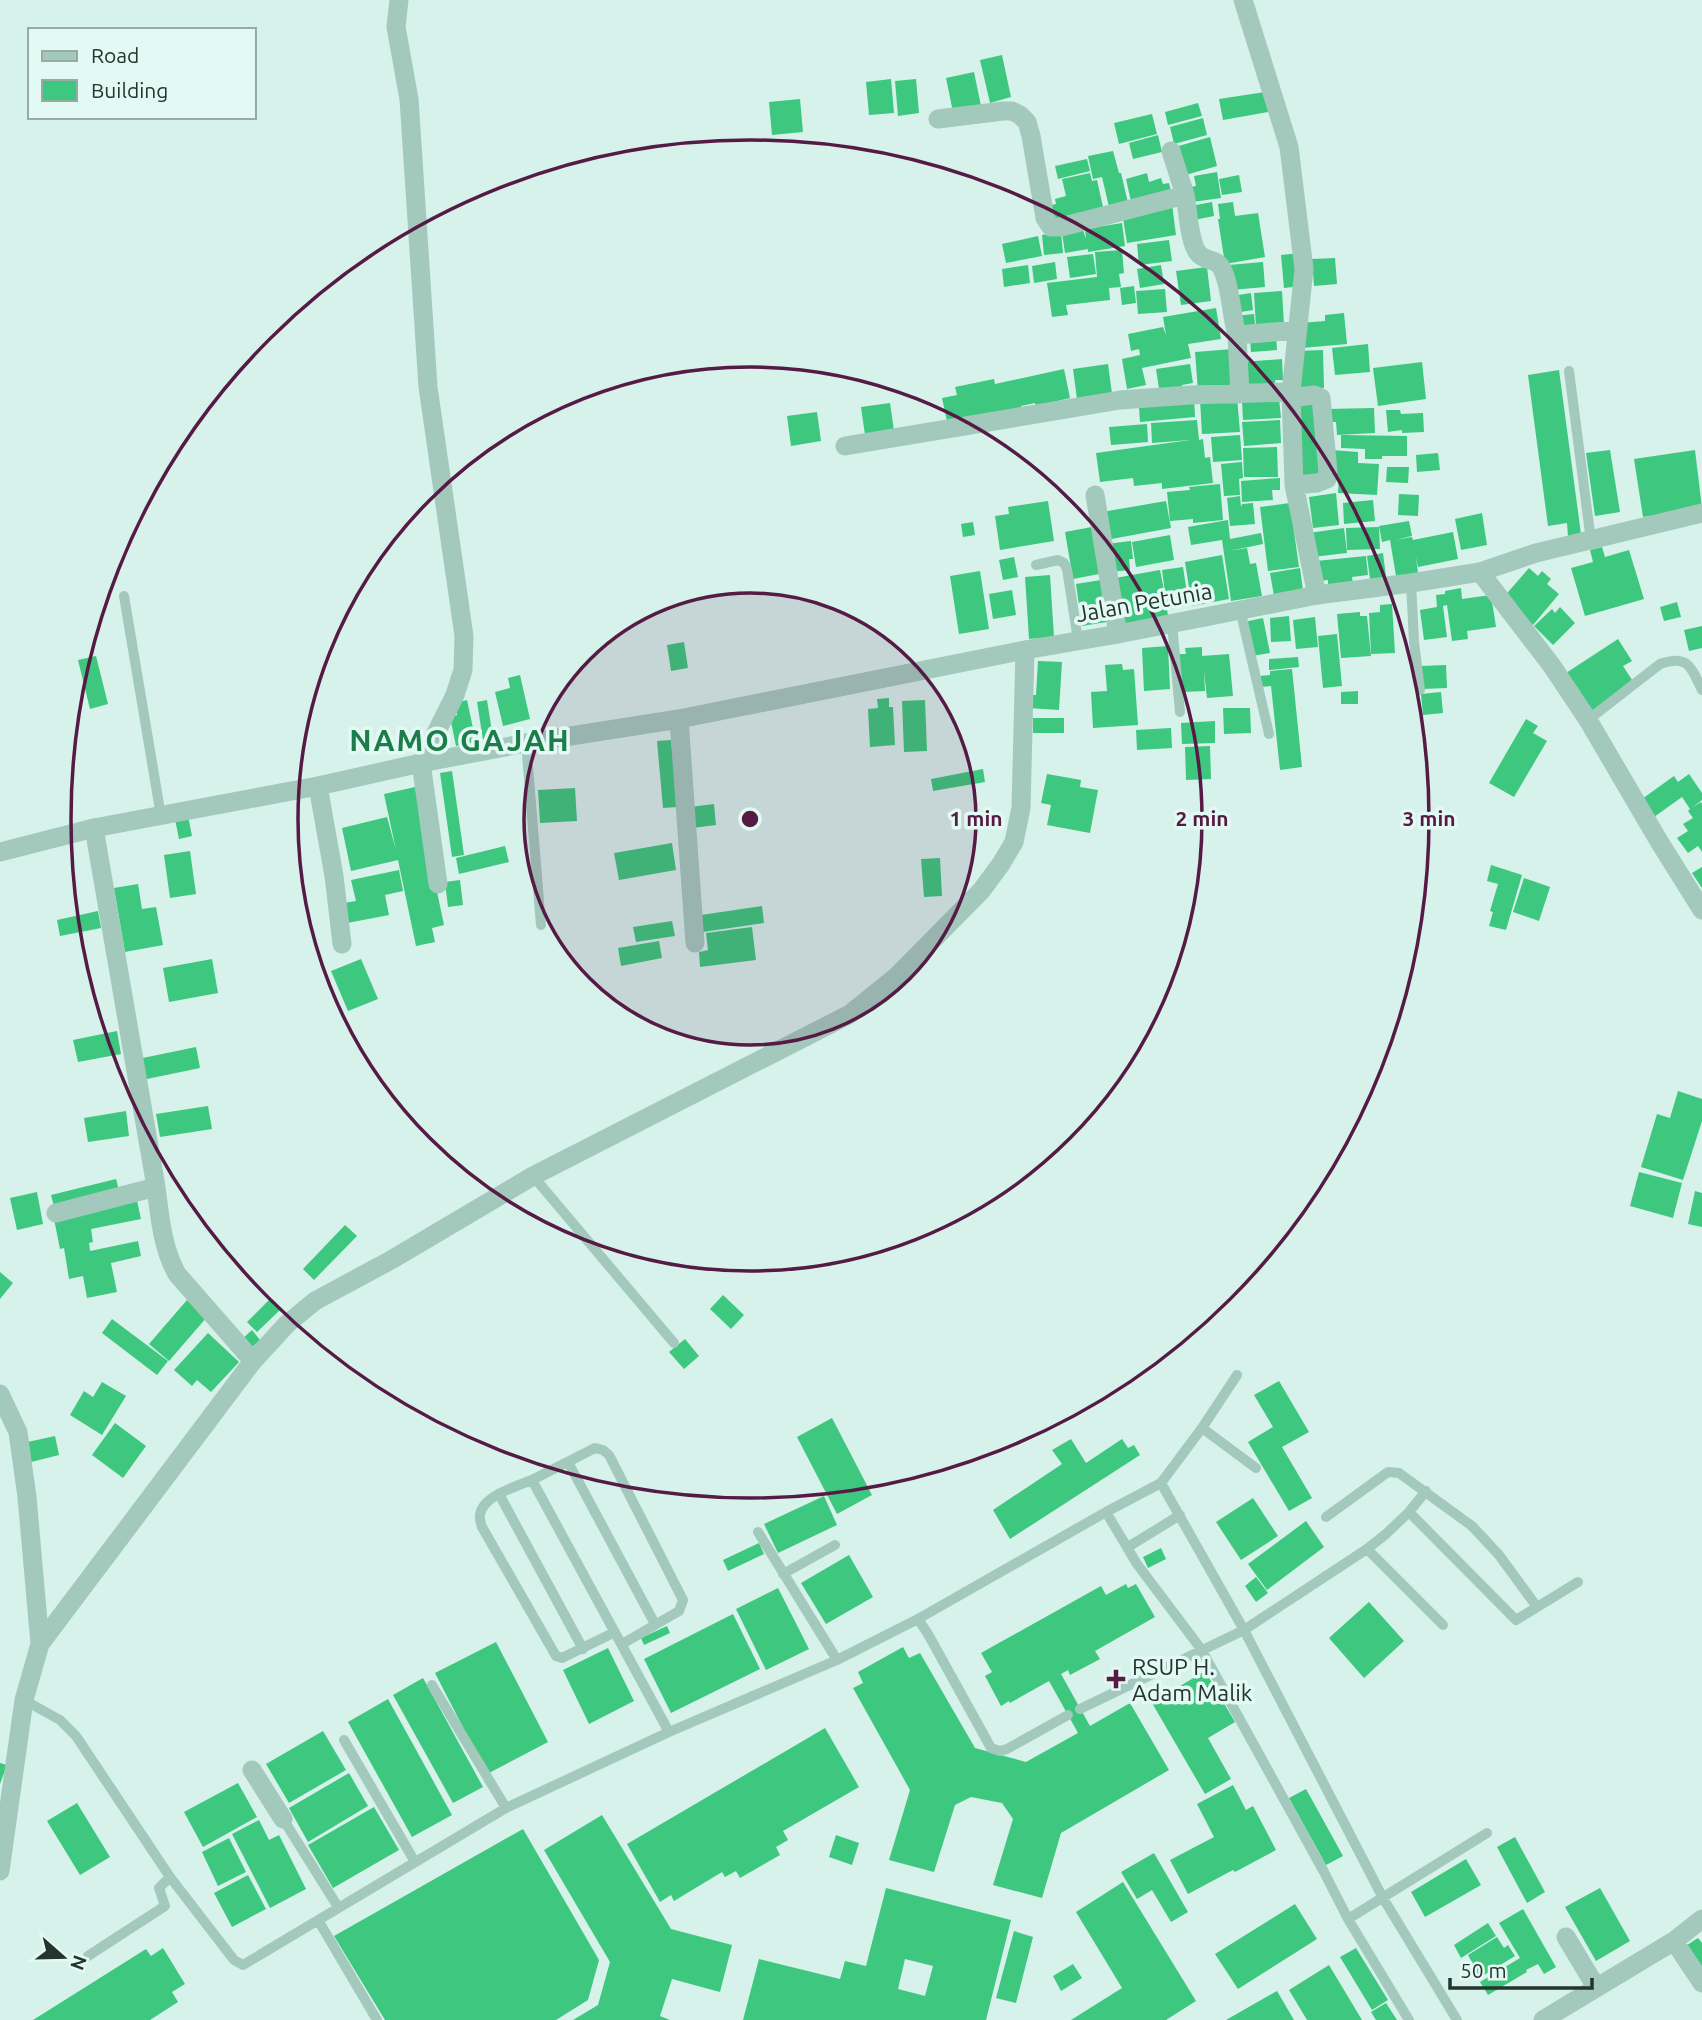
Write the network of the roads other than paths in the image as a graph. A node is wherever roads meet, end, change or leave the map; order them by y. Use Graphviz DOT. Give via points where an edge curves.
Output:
graph roads {
  1 [pos="399,0"];
  2 [pos="1243,0"];
  3 [pos="938,119"];
  4 [pos="1171,151"];
  5 [pos="1185,195"];
  6 [pos="1298,330"];
  7 [pos="1237,335"];
  8 [pos="1569,371"];
  9 [pos="1240,394"];
  10 [pos="1291,395"];
  11 [pos="845,446"];
  12 [pos="1294,485"];
  13 [pos="1095,495"];
  14 [pos="1702,513"];
  15 [pos="1591,541"];
  16 [pos="1037,565"];
  17 [pos="1480,572"];
  18 [pos="1411,583"];
  19 [pos="1317,595"];
  20 [pos="124,596"];
  21 [pos="1240,610"];
  22 [pos="1172,623"];
  23 [pos="1118,634"];
  24 [pos="1078,640"];
  25 [pos="1025,649"];
  26 [pos="1420,690"];
  27 [pos="1702,690"];
  28 [pos="1180,712"];
  29 [pos="679,719"];
  30 [pos="1588,720"];
  31 [pos="1269,734"];
  32 [pos="526,743"];
  33 [pos="421,763"];
  34 [pos="318,786"];
  35 [pos="161,816"];
  36 [pos="94,828"];
  37 [pos="0,852"];
  38 [pos="438,884"];
  39 [pos="1702,910"];
  40 [pos="541,925"];
  41 [pos="695,943"];
  42 [pos="342,944"];
  43 [pos="533,1176"];
  44 [pos="156,1187"];
  45 [pos="56,1213"];
  46 [pos="674,1343"];
  47 [pos="253,1361"];
  48 [pos="1237,1376"];
  49 [pos="0,1394"];
  50 [pos="1202,1428"];
  51 [pos="568,1462"];
  52 [pos="1256,1468"];
  53 [pos="532,1480"];
  54 [pos="1161,1483"];
  55 [pos="1426,1492"];
  56 [pos="499,1494"];
  57 [pos="1106,1512"];
  58 [pos="1409,1512"];
  59 [pos="1180,1515"];
  60 [pos="1326,1517"];
  61 [pos="758,1532"];
  62 [pos="835,1545"];
  63 [pos="1128,1546"];
  64 [pos="1367,1549"];
  65 [pos="783,1574"];
  66 [pos="1578,1582"];
  67 [pos="1536,1607"];
  68 [pos="918,1619"];
  69 [pos="655,1624"];
  70 [pos="1443,1625"];
  71 [pos="1244,1630"];
  72 [pos="615,1632"];
  73 [pos="40,1644"];
  74 [pos="622,1644"];
  75 [pos="583,1649"];
  76 [pos="1201,1649"];
  77 [pos="837,1660"];
  78 [pos="432,1685"];
  79 [pos="24,1700"];
  80 [pos="1080,1709"];
  81 [pos="1068,1716"];
  82 [pos="669,1732"];
  83 [pos="344,1740"];
  84 [pos="251,1770"];
  85 [pos="506,1808"];
  86 [pos="283,1819"];
  87 [pos="1487,1833"];
  88 [pos="415,1862"];
  89 [pos="0,1871"];
  90 [pos="170,1877"];
  91 [pos="1383,1898"];
  92 [pos="338,1908"];
  93 [pos="1348,1919"];
  94 [pos="1702,1919"];
  95 [pos="318,1920"];
  96 [pos="1566,1937"];
  97 [pos="1674,1941"];
  98 [pos="88,1956"];
  99 [pos="1702,1983"];
  100 [pos="1596,1987"];
  101 [pos="377,2020"];
  102 [pos="1409,2020"];
  103 [pos="1457,2020"];
  104 [pos="1543,2020"];
  1 -- 33 [label="street" via="396,27 409,99 428,387 464,636 463,670 455,695"];
  2 -- 6 [label="street" via="1289,147 1304,269"];
  3 -- 5 [label="street" via="1003,111 1020,115 1031,136 1045,218 1051,227"];
  4 -- 5 [label="street"];
  5 -- 7 [label="street" via="1198,254 1223,268"];
  6 -- 7 [label="street"];
  6 -- 10 [label="street"];
  7 -- 9 [label="street"];
  8 -- 15 [label="lane"];
  9 -- 10 [label="street"];
  9 -- 11 [label="street" via="1120,400"];
  10 -- 12 [label="street"];
  10 -- 12 [label="street" via="1321,398 1328,472 1322,482"];
  12 -- 19 [label="street"];
  13 -- 23 [label="street"];
  14 -- 15 [label="street, Jalan Petunia"];
  15 -- 17 [label="street, Jalan Petunia"];
  16 -- 24 [label="lane" via="1064,563"];
  17 -- 18 [label="street, Jalan Petunia"];
  17 -- 30 [label="street"];
  18 -- 19 [label="street, Jalan Petunia"];
  18 -- 26 [label="lane"];
  19 -- 21 [label="street, Jalan Petunia"];
  20 -- 35 [label="lane"];
  21 -- 22 [label="street, Jalan Petunia"];
  21 -- 31 [label="lane"];
  22 -- 23 [label="street, Jalan Petunia"];
  22 -- 28 [label="lane"];
  23 -- 24 [label="street, Jalan Petunia"];
  24 -- 25 [label="street, Jalan Petunia"];
  25 -- 29 [label="street, Jalan Petunia"];
  25 -- 43 [label="street" via="1021,808 1014,842 981,891 896,977 850,1014"];
  27 -- 30 [label="lane" via="1693,670 1681,660 1673,660 1660,664"];
  29 -- 32 [label="street, Jalan Petunia"];
  29 -- 41 [label="street"];
  30 -- 39 [label="street"];
  32 -- 33 [label="street, Jalan Petunia"];
  32 -- 40 [label="lane"];
  33 -- 34 [label="street, Jalan Petunia"];
  33 -- 38 [label="street"];
  34 -- 35 [label="street, Jalan Petunia"];
  34 -- 42 [label="street"];
  35 -- 36 [label="street, Jalan Petunia"];
  36 -- 37 [label="street, Jalan Petunia"];
  36 -- 44 [label="street"];
  43 -- 46 [label="lane"];
  43 -- 47 [label="street" via="315,1301"];
  44 -- 45 [label="street"];
  44 -- 47 [label="street" via="169,1260"];
  47 -- 73 [label="street"];
  48 -- 50 [label="lane"];
  49 -- 73 [label="street" via="18,1432"];
  50 -- 52 [label="lane"];
  50 -- 54 [label="lane"];
  51 -- 53 [label="lane"];
  51 -- 69 [label="lane"];
  51 -- 69 [label="lane" via="594,1448 608,1455 683,1600 679,1611"];
  53 -- 56 [label="lane"];
  53 -- 72 [label="lane"];
  54 -- 57 [label="lane"];
  54 -- 59 [label="lane"];
  55 -- 58 [label="lane"];
  55 -- 60 [label="lane" via="1388,1472"];
  55 -- 67 [label="lane" via="1472,1526"];
  56 -- 75 [label="lane"];
  56 -- 75 [label="lane" via="485,1503 480,1514 482,1527 556,1656"];
  57 -- 63 [label="lane"];
  57 -- 68 [label="lane"];
  58 -- 64 [label="lane"];
  58 -- 67 [label="lane" via="1516,1620"];
  59 -- 63 [label="lane"];
  59 -- 71 [label="lane"];
  61 -- 65 [label="lane"];
  62 -- 65 [label="lane"];
  63 -- 76 [label="lane"];
  64 -- 70 [label="lane"];
  64 -- 71 [label="lane"];
  65 -- 77 [label="lane"];
  66 -- 67 [label="lane"];
  68 -- 77 [label="lane"];
  68 -- 81 [label="lane" via="991,1748 1007,1749"];
  69 -- 74 [label="lane"];
  71 -- 76 [label="lane"];
  71 -- 91 [label="lane"];
  72 -- 74 [label="lane"];
  72 -- 75 [label="lane"];
  73 -- 79 [label="street"];
  74 -- 82 [label="lane"];
  76 -- 80 [label="lane"];
  76 -- 93 [label="lane"];
  77 -- 82 [label="lane"];
  78 -- 85 [label="lane"];
  79 -- 89 [label="street"];
  79 -- 90 [label="lane" via="60,1720 76,1736"];
  82 -- 85 [label="lane"];
  83 -- 88 [label="lane"];
  84 -- 86 [label="street"];
  85 -- 88 [label="lane"];
  86 -- 92 [label="lane"];
  87 -- 91 [label="lane"];
  88 -- 92 [label="lane"];
  90 -- 95 [label="lane" via="240,1965"];
  90 -- 98 [label="lane" via="159,1888 165,1906"];
  91 -- 93 [label="lane"];
  91 -- 103 [label="lane"];
  92 -- 95 [label="lane"];
  93 -- 102 [label="lane"];
  94 -- 97 [label="street"];
  95 -- 101 [label="lane"];
  96 -- 100 [label="street"];
  97 -- 99 [label="street"];
  97 -- 100 [label="street"];
  100 -- 104 [label="street"];
}
